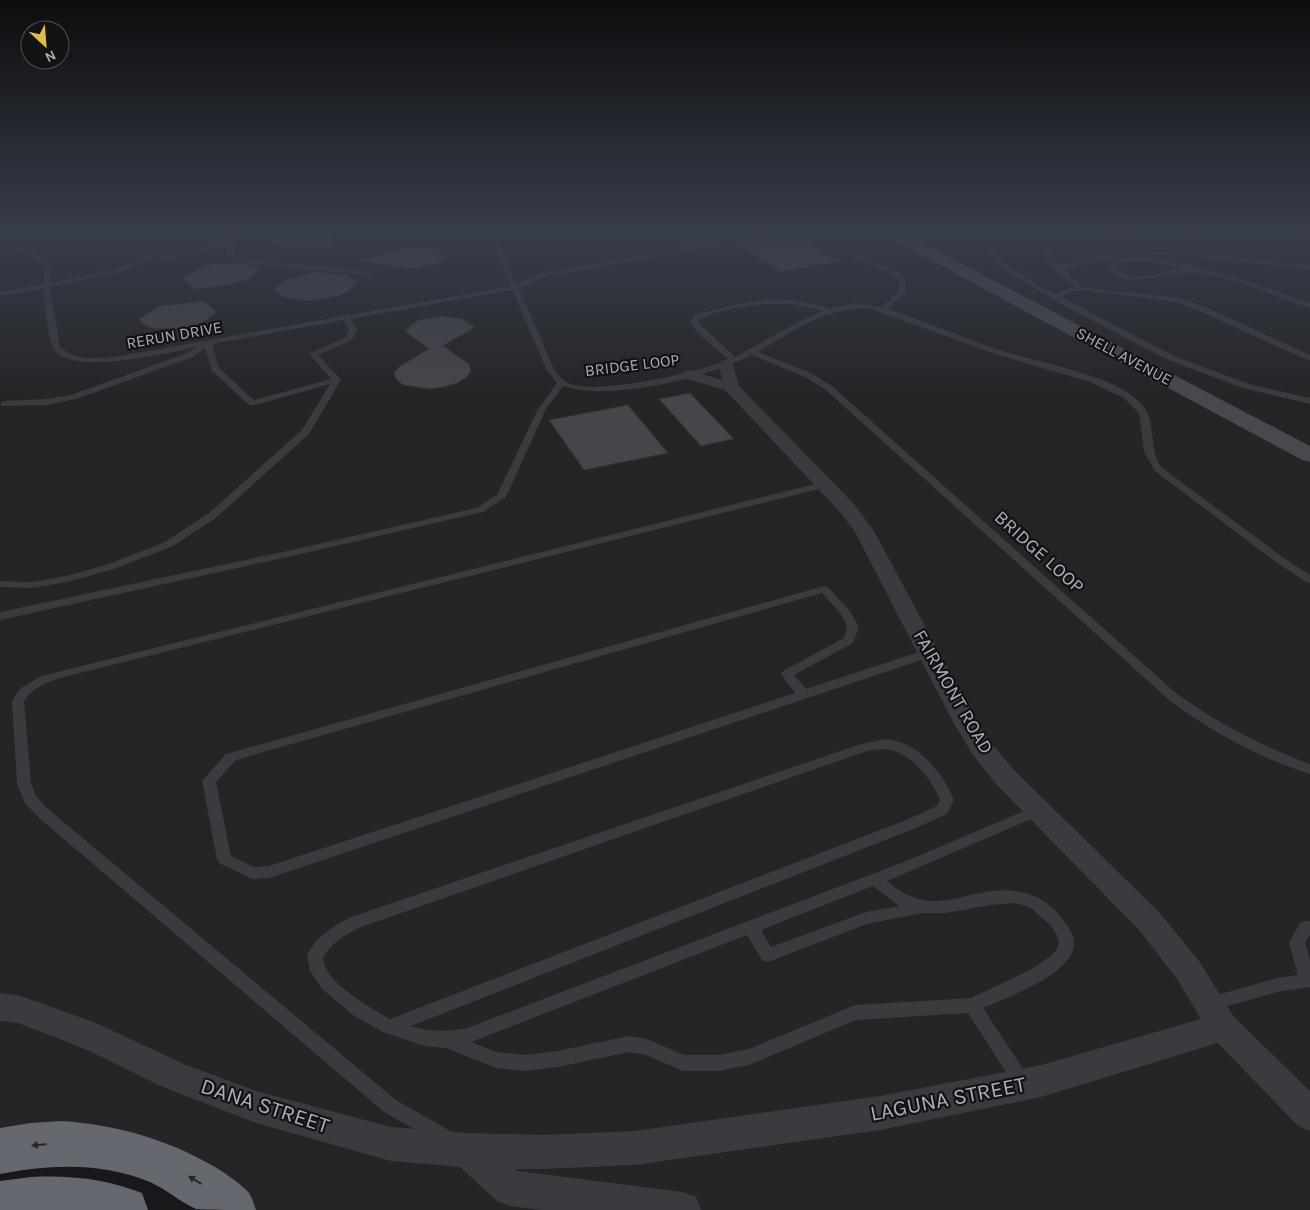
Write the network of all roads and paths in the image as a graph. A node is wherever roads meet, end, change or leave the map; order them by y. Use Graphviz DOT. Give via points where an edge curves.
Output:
graph roads {
  1 [pos="43,286"];
  2 [pos="46,286"];
  3 [pos="513,286"];
  4 [pos="515,286"];
  5 [pos="903,286"];
  6 [pos="992,286"];
  7 [pos="1038,286"];
  8 [pos="1257,286"];
  9 [pos="1075,288"];
  10 [pos="0,294"];
  11 [pos="1059,299"];
  12 [pos="1310,306"];
  13 [pos="830,310"];
  14 [pos="882,310"];
  15 [pos="346,318"];
  16 [pos="208,343"];
  17 [pos="752,352"];
  18 [pos="1310,358"];
  19 [pos="731,362"];
  20 [pos="688,375"];
  21 [pos="336,380"];
  22 [pos="561,383"];
  23 [pos="731,387"];
  24 [pos="1310,401"];
  25 [pos="4,404"];
  26 [pos="1310,455"];
  27 [pos="824,485"];
  28 [pos="1310,580"];
  29 [pos="0,584"];
  30 [pos="0,616"];
  31 [pos="929,653"];
  32 [pos="803,694"];
  33 [pos="1310,769"];
  34 [pos="1038,810"];
  35 [pos="875,879"];
  36 [pos="922,907"];
  37 [pos="750,926"];
  38 [pos="1310,928"];
  39 [pos="1309,980"];
  40 [pos="972,1005"];
  41 [pos="0,1007"];
  42 [pos="1216,1015"];
  43 [pos="389,1027"];
  44 [pos="446,1040"];
  45 [pos="1024,1085"];
  46 [pos="1310,1114"];
  47 [pos="467,1150"];
  48 [pos="0,1151"];
  49 [pos="544,1152"];
  50 [pos="0,1204"];
  51 [pos="125,1210"];
  52 [pos="233,1210"];
  53 [pos="683,1210"];
  1 -- 10 [label="lane"];
  2 -- 16 [label="lane, RERUN DRIVE" via="54,340 60,352 67,357 111,360"];
  3 -- 15 [label="lane, RERUN DRIVE"];
  4 -- 22 [label="lane, BRIDGE LOOP" via="550,369"];
  5 -- 14 [label="lane" via="902,292"];
  6 -- 26 [label="street, SHELL AVENUE"];
  7 -- 11 [label="lane"];
  8 -- 12 [label="lane"];
  9 -- 11 [label="lane" via="1061,292"];
  9 -- 18 [label="lane" via="1162,297 1188,303"];
  11 -- 24 [label="lane" via="1191,366 1246,386"];
  13 -- 14 [label="lane, BRIDGE LOOP" via="854,305"];
  13 -- 17 [label="lane, BRIDGE LOOP"];
  13 -- 19 [label="lane" via="780,301 698,316 694,322"];
  14 -- 28 [label="lane, BRIDGE LOOP" via="998,353 1103,384 1129,397 1145,415 1147,448 1150,460 1158,469"];
  15 -- 16 [label="lane, RERUN DRIVE"];
  15 -- 21 [label="lane" via="353,329 349,338 313,354"];
  16 -- 21 [label="lane" via="215,369 252,403"];
  16 -- 25 [label="lane" via="190,355 73,397"];
  17 -- 19 [label="lane, BRIDGE LOOP"];
  17 -- 33 [label="lane, BRIDGE LOOP" via="808,374 829,388 1193,713"];
  19 -- 20 [label="lane, BRIDGE LOOP"];
  19 -- 23 [label="street"];
  20 -- 22 [label="lane, BRIDGE LOOP" via="598,388 570,387"];
  20 -- 23 [label="street"];
  21 -- 29 [label="lane" via="306,432 213,516 169,544 68,580 32,585"];
  22 -- 30 [label="lane" via="542,409 501,497 479,510"];
  23 -- 27 [label="street, FAIRMONT ROAD"];
  27 -- 31 [label="street, FAIRMONT ROAD" via="864,531"];
  27 -- 47 [label="lane" via="57,675 21,693 18,701 24,783 30,799 43,813 390,1106"];
  31 -- 32 [label="lane"];
  31 -- 34 [label="street, FAIRMONT ROAD" via="982,749"];
  32 -- 32 [label="lane" via="269,872 252,873 224,859 209,781 231,757 824,589 854,626 849,640 787,674"];
  34 -- 35 [label="lane"];
  34 -- 42 [label="street, FAIRMONT ROAD" via="1149,921 1188,970"];
  35 -- 36 [label="lane" via="889,893"];
  35 -- 37 [label="lane"];
  36 -- 37 [label="lane" via="866,918 768,955"];
  36 -- 40 [label="lane" via="941,908 996,896 1017,897 1034,902 1064,932 1064,954 1055,964"];
  37 -- 44 [label="lane" via="468,1036"];
  38 -- 39 [label="lane" via="1305,928 1297,943"];
  39 -- 42 [label="lane" via="1277,985"];
  40 -- 44 [label="lane" via="856,1013 749,1057 719,1063 683,1063 647,1047 629,1044 525,1063 496,1060"];
  40 -- 45 [label="lane"];
  41 -- 47 [label="street, DANA STREET" via="18,1009 96,1038 175,1076 256,1107 391,1144"];
  42 -- 45 [label="street, LAGUNA STREET"];
  42 -- 46 [label="street"];
  43 -- 43 [label="lane" via="359,1010 328,984 318,971 315,956 323,942 356,922 866,747 884,743 909,751 944,789 947,800 942,810 930,816"];
  43 -- 44 [label="lane" via="424,1038"];
  45 -- 49 [label="street, LAGUNA STREET" via="806,1125 635,1148"];
  47 -- 49 [label="street, DANA STREET"];
  47 -- 53 [label="street" via="510,1188"];
  52 -- 48 [label="highway, one-way" via="199,1182 169,1166 129,1152 72,1144 42,1144"];
  50 -- 51 [label="highway" via="27,1200 76,1201"];
}
